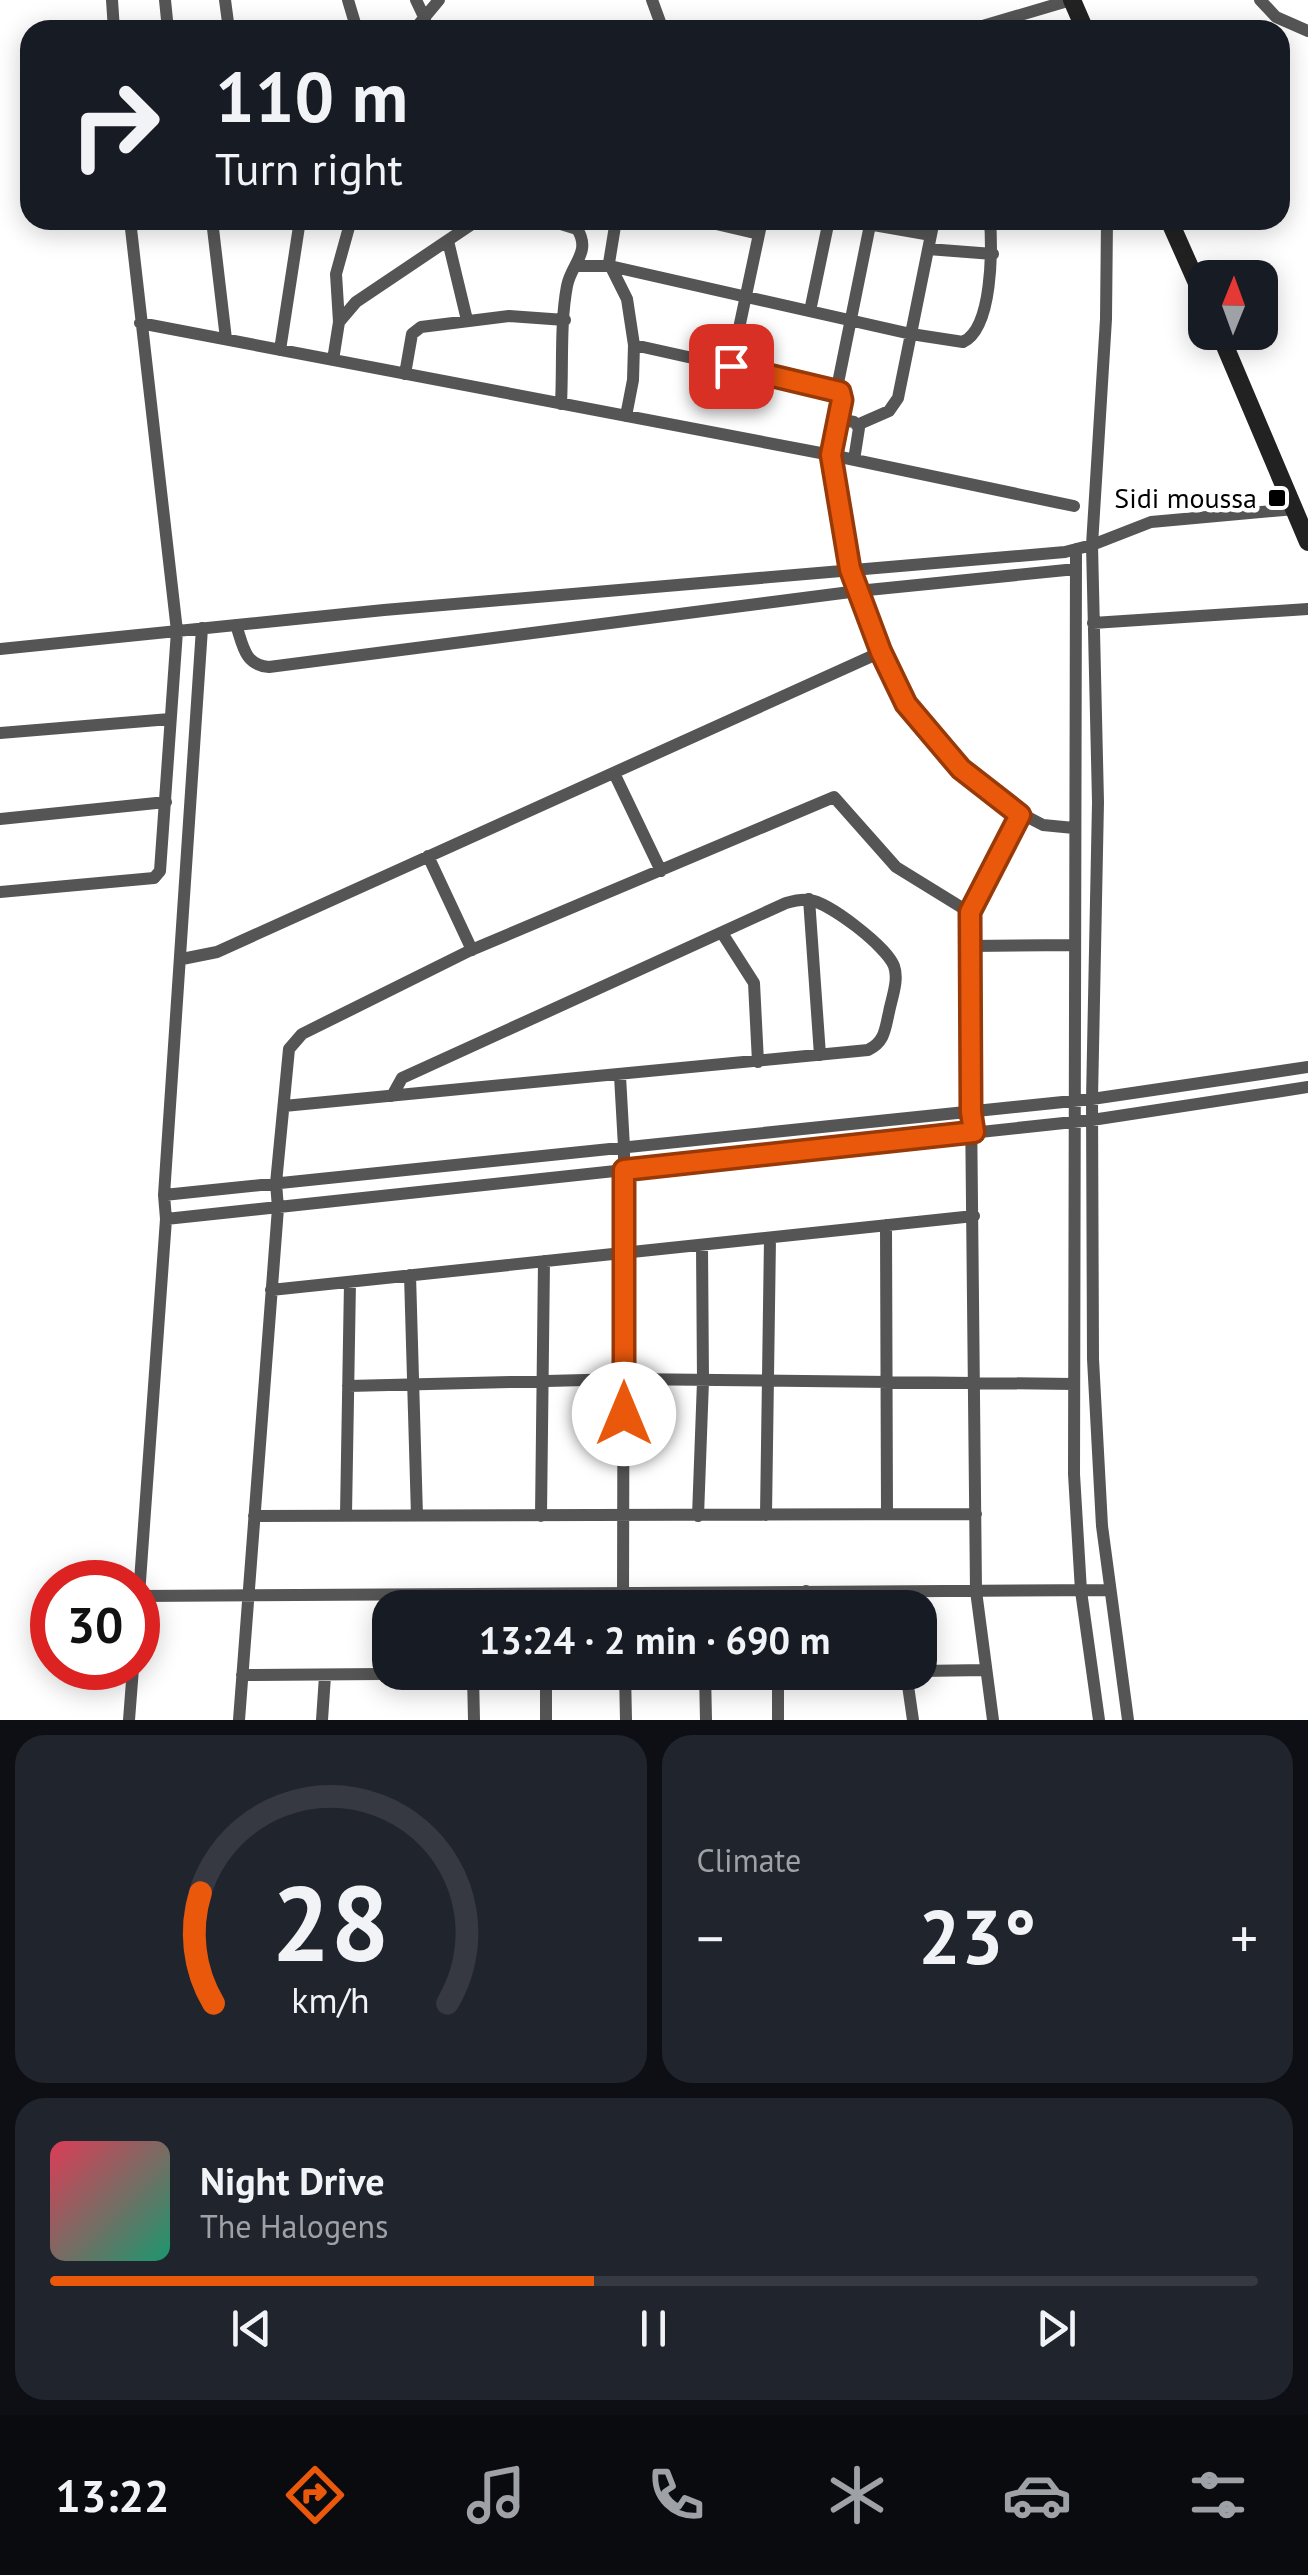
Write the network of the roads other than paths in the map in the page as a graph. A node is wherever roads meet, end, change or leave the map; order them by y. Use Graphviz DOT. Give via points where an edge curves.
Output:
graph roads {
  1 [pos="416,0"];
  2 [pos="439,0"];
  3 [pos="1071,0"];
  4 [pos="1262,1"];
  5 [pos="425,20"];
  6 [pos="1003,20"];
  7 [pos="1283,20"];
  8 [pos="131,230"];
  9 [pos="213,230"];
  10 [pos="298,230"];
  11 [pos="348,230"];
  12 [pos="464,230"];
  13 [pos="578,230"];
  14 [pos="614,230"];
  15 [pos="760,230"];
  16 [pos="827,230"];
  17 [pos="869,230"];
  18 [pos="894,230"];
  19 [pos="932,230"];
  20 [pos="991,230"];
  21 [pos="1107,230"];
  22 [pos="1174,230"];
  23 [pos="448,242"];
  24 [pos="929,242"];
  25 [pos="992,254"];
  26 [pos="1188,262"];
  27 [pos="576,266"];
  28 [pos="610,266"];
  29 [pos="746,297"];
  30 [pos="810,311"];
  31 [pos="468,320"];
  32 [pos="565,320"];
  33 [pos="850,320"];
  34 [pos="339,322"];
  35 [pos="140,323"];
  36 [pos="911,334"];
  37 [pos="226,339"];
  38 [pos="634,345"];
  39 [pos="280,350"];
  40 [pos="1227,350"];
  41 [pos="333,360"];
  42 [pos="731,366"];
  43 [pos="405,374"];
  44 [pos="837,388"];
  45 [pos="562,404"];
  46 [pos="626,416"];
  47 [pos="838,420"];
  48 [pos="858,426"];
  49 [pos="831,455"];
  50 [pos="854,460"];
  51 [pos="1074,506"];
  52 [pos="1301,517"];
  53 [pos="1308,542"];
  54 [pos="1092,545"];
  55 [pos="1076,549"];
  56 [pos="850,569"];
  57 [pos="1076,570"];
  58 [pos="858,591"];
  59 [pos="1308,609"];
  60 [pos="1093,622"];
  61 [pos="236,625"];
  62 [pos="202,628"];
  63 [pos="177,631"];
  64 [pos="0,648"];
  65 [pos="881,652"];
  66 [pos="170,719"];
  67 [pos="0,733"];
  68 [pos="614,773"];
  69 [pos="166,802"];
  70 [pos="1098,802"];
  71 [pos="1074,803"];
  72 [pos="1020,815"];
  73 [pos="0,819"];
  74 [pos="1074,828"];
  75 [pos="428,856"];
  76 [pos="1074,858"];
  77 [pos="1098,859"];
  78 [pos="661,871"];
  79 [pos="0,892"];
  80 [pos="809,900"];
  81 [pos="970,912"];
  82 [pos="722,933"];
  83 [pos="1074,945"];
  84 [pos="970,946"];
  85 [pos="472,950"];
  86 [pos="182,960"];
  87 [pos="820,1055"];
  88 [pos="758,1062"];
  89 [pos="1308,1067"];
  90 [pos="620,1076"];
  91 [pos="1308,1087"];
  92 [pos="392,1096"];
  93 [pos="1092,1099"];
  94 [pos="1072,1101"];
  95 [pos="284,1106"];
  96 [pos="971,1112"];
  97 [pos="1092,1120"];
  98 [pos="1072,1122"];
  99 [pos="974,1132"];
  100 [pos="624,1147"];
  101 [pos="624,1170"];
  102 [pos="276,1183"];
  103 [pos="164,1195"];
  104 [pos="278,1208"];
  105 [pos="974,1216"];
  106 [pos="166,1220"];
  107 [pos="886,1225"];
  108 [pos="770,1238"];
  109 [pos="702,1245"];
  110 [pos="623,1253"];
  111 [pos="544,1261"];
  112 [pos="410,1275"];
  113 [pos="350,1282"];
  114 [pos="271,1290"];
  115 [pos="624,1379"];
  116 [pos="769,1380"];
  117 [pos="887,1380"];
  118 [pos="542,1381"];
  119 [pos="703,1381"];
  120 [pos="975,1382"];
  121 [pos="1074,1384"];
  122 [pos="414,1385"];
  123 [pos="348,1386"];
  124 [pos="346,1514"];
  125 [pos="887,1514"];
  126 [pos="976,1514"];
  127 [pos="766,1515"];
  128 [pos="254,1516"];
  129 [pos="417,1516"];
  130 [pos="541,1516"];
  131 [pos="624,1516"];
  132 [pos="698,1516"];
  133 [pos="141,1560"];
  134 [pos="623,1590"];
  135 [pos="1109,1590"];
  136 [pos="937,1591"];
  137 [pos="976,1591"];
  138 [pos="1081,1591"];
  139 [pos="372,1594"];
  140 [pos="248,1595"];
  141 [pos="160,1596"];
  142 [pos="986,1670"];
  143 [pos="937,1671"];
  144 [pos="242,1674"];
  145 [pos="372,1675"];
  146 [pos="325,1676"];
  147 [pos="131,1690"];
  148 [pos="473,1690"];
  149 [pos="546,1690"];
  150 [pos="625,1690"];
  151 [pos="705,1690"];
  152 [pos="778,1690"];
  153 [pos="908,1690"];
  154 [pos="129,1720"];
  155 [pos="239,1720"];
  156 [pos="322,1720"];
  157 [pos="474,1720"];
  158 [pos="546,1720"];
  159 [pos="626,1720"];
  160 [pos="706,1720"];
  161 [pos="778,1720"];
  162 [pos="912,1720"];
  163 [pos="993,1720"];
  164 [pos="1099,1720"];
  165 [pos="1128,1720"];
  1 -- 5 [label="street"];
  2 -- 5 [label="street"];
  3 -- 6 [label="street"];
  4 -- 7 [label="street"];
  8 -- 35 [label="street"];
  9 -- 37 [label="street"];
  10 -- 39 [label="street"];
  11 -- 34 [label="street" via="336,274"];
  12 -- 23 [label="street"];
  13 -- 27 [label="street" via="583,250"];
  14 -- 28 [label="street"];
  15 -- 29 [label="street"];
  16 -- 30 [label="street"];
  17 -- 33 [label="street"];
  18 -- 24 [label="street"];
  19 -- 24 [label="street"];
  20 -- 25 [label="street"];
  21 -- 54 [label="street"];
  22 -- 26 [label="street"];
  23 -- 31 [label="street"];
  23 -- 34 [label="street" via="356,302"];
  24 -- 25 [label="street"];
  24 -- 36 [label="street"];
  25 -- 36 [label="street" via="991,281 970,339"];
  27 -- 28 [label="street"];
  27 -- 32 [label="street" via="566,288"];
  28 -- 29 [label="street"];
  28 -- 38 [label="street" via="627,299"];
  29 -- 30 [label="street"];
  29 -- 42 [label="street"];
  30 -- 33 [label="street"];
  31 -- 32 [label="street"];
  31 -- 43 [label="street" via="417,328"];
  32 -- 45 [label="street"];
  33 -- 36 [label="street"];
  33 -- 44 [label="street"];
  34 -- 41 [label="street"];
  35 -- 37 [label="street"];
  35 -- 63 [label="street"];
  36 -- 48 [label="street" via="896,404"];
  37 -- 39 [label="street"];
  38 -- 42 [label="street"];
  38 -- 46 [label="street"];
  39 -- 41 [label="street"];
  40 -- 52 [label="street"];
  41 -- 43 [label="street"];
  42 -- 44 [label="street"];
  43 -- 45 [label="street"];
  44 -- 47 [label="street"];
  45 -- 46 [label="street"];
  46 -- 49 [label="street"];
  47 -- 48 [label="street"];
  47 -- 49 [label="street"];
  48 -- 50 [label="street"];
  49 -- 50 [label="street"];
  49 -- 56 [label="street"];
  50 -- 51 [label="street"];
  52 -- 53 [label="street"];
  52 -- 54 [label="street" via="1151,522"];
  54 -- 55 [label="street"];
  54 -- 60 [label="street"];
  55 -- 56 [label="street"];
  55 -- 57 [label="street"];
  56 -- 58 [label="street"];
  56 -- 61 [label="street"];
  57 -- 58 [label="street"];
  57 -- 71 [label="street"];
  58 -- 61 [label="street" via="269,666 250,660"];
  58 -- 65 [label="street"];
  59 -- 60 [label="street"];
  60 -- 70 [label="street"];
  61 -- 62 [label="street"];
  62 -- 63 [label="street"];
  62 -- 86 [label="street"];
  63 -- 64 [label="street"];
  63 -- 66 [label="street"];
  65 -- 68 [label="street"];
  65 -- 72 [label="street" via="906,704 961,769"];
  66 -- 67 [label="street"];
  66 -- 69 [label="street"];
  68 -- 75 [label="street"];
  68 -- 78 [label="street"];
  69 -- 73 [label="street"];
  69 -- 79 [label="street" via="154,878"];
  70 -- 71 [label="street"];
  70 -- 77 [label="street"];
  71 -- 74 [label="street"];
  72 -- 74 [label="street"];
  72 -- 81 [label="street"];
  74 -- 76 [label="street"];
  75 -- 85 [label="street"];
  75 -- 86 [label="street" via="216,952"];
  76 -- 77 [label="street"];
  76 -- 83 [label="street"];
  77 -- 93 [label="street"];
  78 -- 81 [label="street" via="834,797 896,866"];
  78 -- 85 [label="street"];
  80 -- 82 [label="street" via="786,903"];
  80 -- 87 [label="street"];
  80 -- 87 [label="street" via="828,906 878,946 896,973 878,1044"];
  81 -- 84 [label="street"];
  82 -- 88 [label="street" via="754,982"];
  82 -- 92 [label="street" via="402,1078"];
  83 -- 84 [label="street"];
  83 -- 94 [label="street"];
  84 -- 96 [label="street"];
  85 -- 95 [label="street" via="302,1034 289,1049"];
  86 -- 103 [label="street"];
  87 -- 88 [label="street"];
  88 -- 90 [label="street"];
  89 -- 93 [label="street"];
  90 -- 92 [label="street"];
  90 -- 100 [label="street"];
  91 -- 97 [label="street"];
  92 -- 95 [label="street"];
  93 -- 94 [label="street"];
  93 -- 97 [label="street"];
  94 -- 96 [label="street"];
  94 -- 98 [label="street"];
  95 -- 102 [label="street"];
  96 -- 99 [label="street"];
  96 -- 100 [label="street"];
  97 -- 98 [label="street"];
  97 -- 135 [label="street" via="1096,1447"];
  98 -- 99 [label="street"];
  98 -- 121 [label="street"];
  99 -- 101 [label="street"];
  99 -- 105 [label="street"];
  100 -- 101 [label="street"];
  100 -- 102 [label="street"];
  101 -- 104 [label="street"];
  101 -- 110 [label="street"];
  102 -- 103 [label="street"];
  102 -- 104 [label="street"];
  103 -- 106 [label="street"];
  104 -- 106 [label="street"];
  104 -- 114 [label="street"];
  105 -- 107 [label="street"];
  105 -- 120 [label="street"];
  106 -- 133 [label="street"];
  107 -- 108 [label="street"];
  107 -- 117 [label="street"];
  108 -- 109 [label="street"];
  108 -- 116 [label="street"];
  109 -- 110 [label="street"];
  109 -- 119 [label="street"];
  110 -- 111 [label="street"];
  110 -- 115 [label="street"];
  111 -- 112 [label="street"];
  111 -- 118 [label="street"];
  112 -- 113 [label="street"];
  112 -- 122 [label="street"];
  113 -- 114 [label="street"];
  113 -- 123 [label="street"];
  114 -- 128 [label="street"];
  115 -- 118 [label="street"];
  115 -- 119 [label="street"];
  115 -- 131 [label="street"];
  116 -- 117 [label="street"];
  116 -- 119 [label="street"];
  116 -- 127 [label="street"];
  117 -- 120 [label="street"];
  117 -- 125 [label="street"];
  118 -- 122 [label="street"];
  118 -- 130 [label="street"];
  119 -- 132 [label="street"];
  120 -- 121 [label="street"];
  120 -- 126 [label="street"];
  121 -- 138 [label="street"];
  122 -- 123 [label="street"];
  122 -- 129 [label="street"];
  123 -- 124 [label="street"];
  124 -- 128 [label="street"];
  124 -- 129 [label="street"];
  125 -- 126 [label="street"];
  125 -- 127 [label="street"];
  126 -- 137 [label="street"];
  127 -- 132 [label="street"];
  128 -- 140 [label="street"];
  129 -- 130 [label="street"];
  130 -- 131 [label="street"];
  131 -- 132 [label="street"];
  131 -- 134 [label="street"];
  135 -- 138 [label="street"];
  135 -- 165 [label="street"];
  136 -- 137 [label="street"];
  137 -- 138 [label="street"];
  137 -- 142 [label="street"];
  138 -- 164 [label="street"];
  139 -- 140 [label="street"];
  140 -- 141 [label="street"];
  140 -- 144 [label="street"];
  142 -- 143 [label="street"];
  142 -- 163 [label="street"];
  144 -- 146 [label="street"];
  144 -- 155 [label="street"];
  145 -- 146 [label="street"];
  146 -- 156 [label="street"];
  147 -- 154 [label="street"];
  148 -- 157 [label="street"];
  149 -- 158 [label="street"];
  150 -- 159 [label="street"];
  151 -- 160 [label="street"];
  152 -- 161 [label="street"];
  153 -- 162 [label="street"];
}
